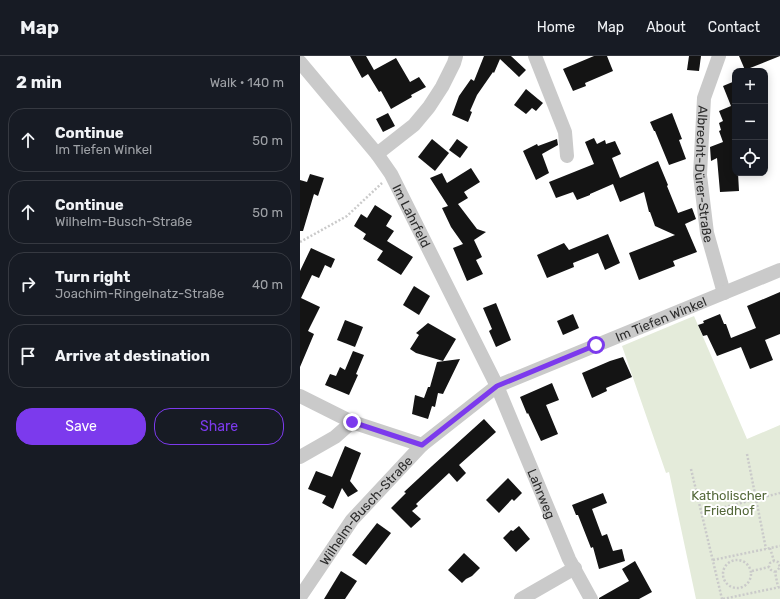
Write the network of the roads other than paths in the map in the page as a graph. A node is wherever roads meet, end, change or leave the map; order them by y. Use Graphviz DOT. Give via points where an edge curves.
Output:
graph roads {
  1 [pos="456,56"];
  2 [pos="535,56"];
  3 [pos="718,56"];
  4 [pos="300,62"];
  5 [pos="377,154"];
  6 [pos="567,156"];
  7 [pos="780,270"];
  8 [pos="724,293"];
  9 [pos="497,386"];
  10 [pos="300,396"];
  11 [pos="352,422"];
  12 [pos="422,445"];
  13 [pos="300,457"];
  14 [pos="575,568"];
  15 [pos="300,597"];
  16 [pos="521,599"];
  17 [pos="591,599"];
  1 -- 5 [label="street" via="442,87 429,107 414,125"];
  2 -- 6 [label="street" via="565,132"];
  3 -- 8 [label="street, Albrecht-Dürer-Straße" via="704,98 700,175 707,233"];
  4 -- 5 [label="street, Im Lahrfeld"];
  5 -- 9 [label="street, Im Lahrfeld" via="391,174"];
  7 -- 8 [label="street, Im Tiefen Winkel"];
  8 -- 9 [label="street, Im Tiefen Winkel"];
  9 -- 12 [label="street, Wilhelm-Busch-Straße"];
  9 -- 14 [label="street, Lahrweg"];
  10 -- 11 [label="street"];
  11 -- 12 [label="street"];
  11 -- 13 [label="street" via="335,437"];
  12 -- 15 [label="street, Wilhelm-Busch-Straße" via="352,520"];
  14 -- 16 [label="street"];
  14 -- 17 [label="street, Lahrweg"];
}
